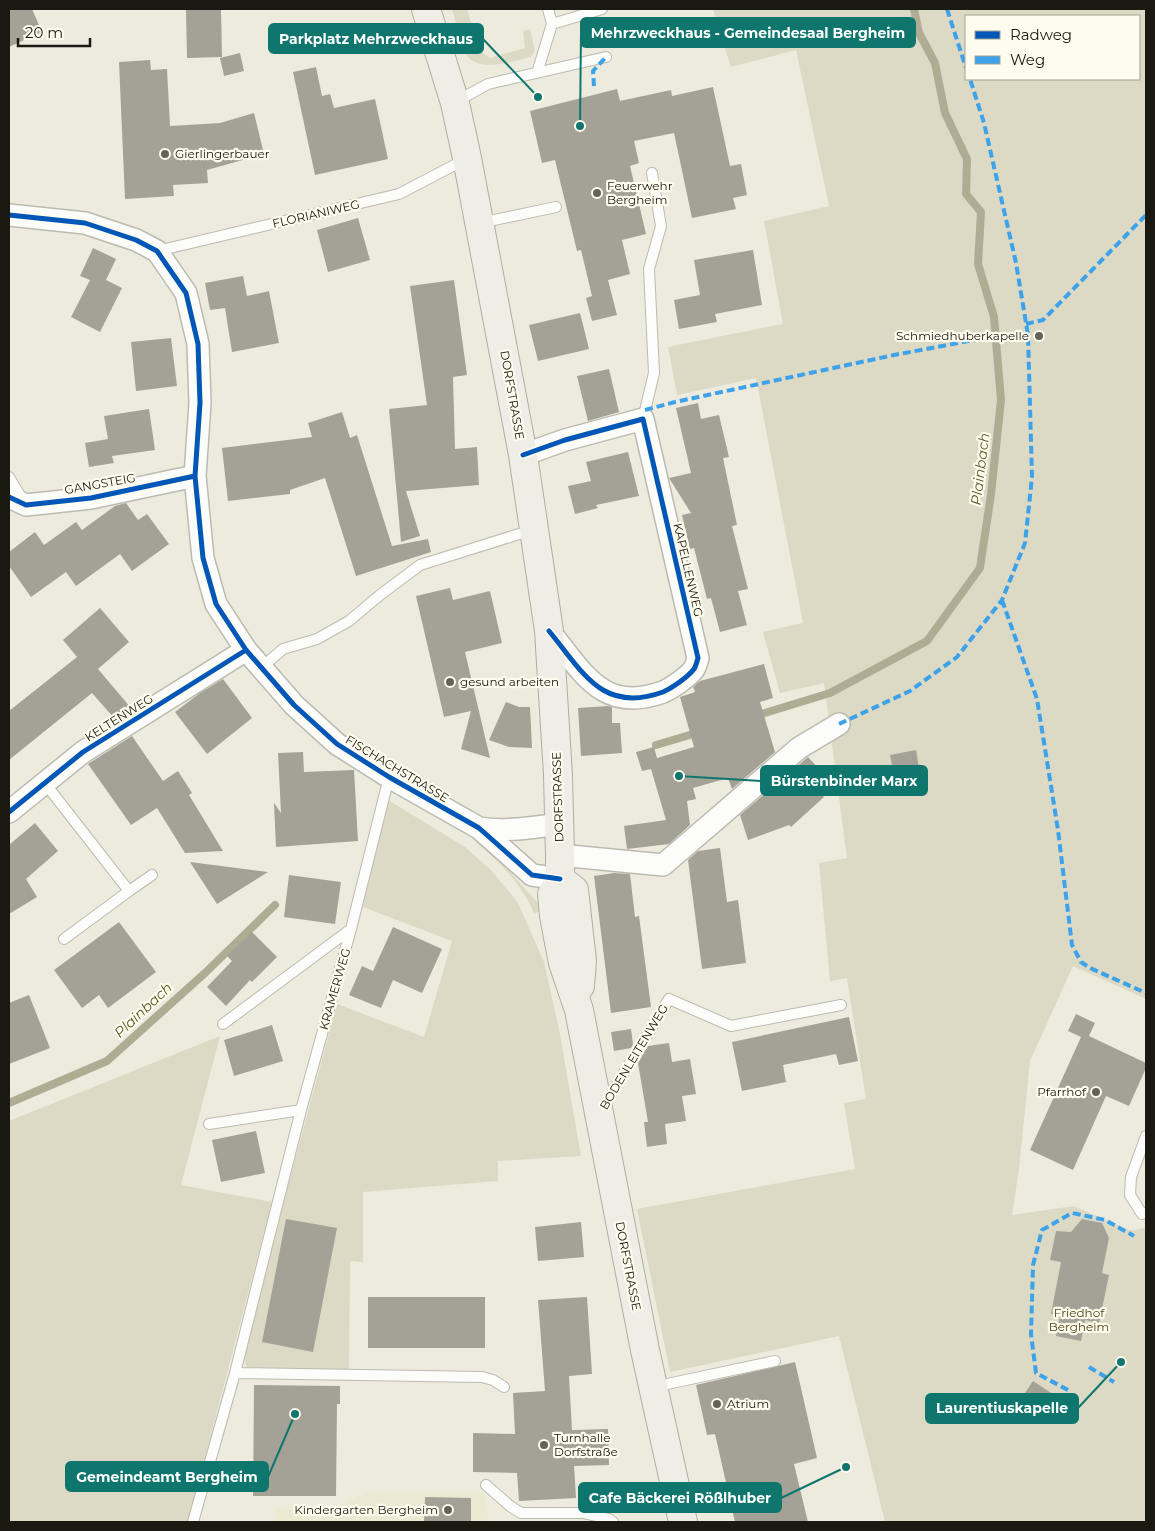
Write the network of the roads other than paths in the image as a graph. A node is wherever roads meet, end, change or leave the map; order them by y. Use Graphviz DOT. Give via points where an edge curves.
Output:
graph roads {
  1 [pos="426,9"];
  2 [pos="548,9"];
  3 [pos="602,9"];
  4 [pos="552,24"];
  5 [pos="606,57"];
  6 [pos="537,73"];
  7 [pos="454,103"];
  8 [pos="467,158"];
  9 [pos="652,174"];
  10 [pos="556,207"];
  11 [pos="9,215"];
  12 [pos="480,223"];
  13 [pos="158,251"];
  14 [pos="643,419"];
  15 [pos="522,454"];
  16 [pos="194,476"];
  17 [pos="9,477"];
  18 [pos="17,501"];
  19 [pos="533,530"];
  20 [pos="549,631"];
  21 [pos="246,650"];
  22 [pos="261,668"];
  23 [pos="839,724"];
  24 [pos="389,777"];
  25 [pos="44,782"];
  26 [pos="9,812"];
  27 [pos="559,824"];
  28 [pos="479,828"];
  29 [pos="560,867"];
  30 [pos="152,875"];
  31 [pos="129,891"];
  32 [pos="351,929"];
  33 [pos="64,939"];
  34 [pos="841,1005"];
  35 [pos="222,1024"];
  36 [pos="301,1110"];
  37 [pos="599,1115"];
  38 [pos="209,1124"];
  39 [pos="1146,1136"];
  40 [pos="1146,1213"];
  41 [pos="775,1361"];
  42 [pos="235,1373"];
  43 [pos="504,1387"];
  44 [pos="653,1387"];
  45 [pos="486,1485"];
  46 [pos="193,1522"];
  47 [pos="613,1522"];
  48 [pos="683,1522"];
  1 -- 7 [label="main road, DORFSTRASSE"];
  2 -- 4 [label="lane"];
  3 -- 4 [label="lane"];
  4 -- 6 [label="lane"];
  5 -- 6 [label="lane"];
  6 -- 7 [label="lane" via="488,84"];
  7 -- 8 [label="main road, DORFSTRASSE"];
  8 -- 12 [label="main road, DORFSTRASSE"];
  8 -- 13 [label="lane, FLORIANIWEG" via="399,194"];
  9 -- 14 [label="lane" via="661,226 649,269 654,372"];
  10 -- 12 [label="lane"];
  11 -- 13 [label="street, FISCHACHSTRASSE" via="85,224 136,240"];
  12 -- 15 [label="main road, DORFSTRASSE"];
  13 -- 16 [label="street, FISCHACHSTRASSE" via="186,293 198,344 200,403"];
  14 -- 15 [label="street"];
  14 -- 20 [label="street, KAPELLENWEG" via="698,658 694,669 672,688 646,698 618,698 595,686"];
  15 -- 19 [label="main road, DORFSTRASSE"];
  16 -- 18 [label="street, GANGSTEIG" via="91,498"];
  16 -- 21 [label="street, FISCHACHSTRASSE" via="202,558 210,586 216,604"];
  17 -- 18 [label="lane"];
  19 -- 20 [label="main road, DORFSTRASSE"];
  19 -- 22 [label="lane" via="420,564 349,621 317,639 283,649"];
  20 -- 27 [label="main road, DORFSTRASSE"];
  21 -- 22 [label="street, FISCHACHSTRASSE"];
  21 -- 25 [label="street, KELTENWEG" via="83,752"];
  22 -- 24 [label="street, FISCHACHSTRASSE" via="294,706 337,744"];
  23 -- 29 [label="street" via="799,748 663,865"];
  24 -- 28 [label="street, FISCHACHSTRASSE"];
  24 -- 32 [label="lane, KRAMERWEG"];
  25 -- 26 [label="street, KELTENWEG"];
  25 -- 31 [label="lane"];
  27 -- 28 [label="street, FISCHACHSTRASSE" via="516,830"];
  27 -- 29 [label="main road, DORFSTRASSE"];
  28 -- 29 [label="street, FISCHACHSTRASSE" via="532,875"];
  29 -- 37 [label="main road, DORFSTRASSE" via="574,890 582,961 580,1010"];
  30 -- 31 [label="lane"];
  31 -- 33 [label="lane"];
  32 -- 35 [label="lane"];
  32 -- 36 [label="lane, KRAMERWEG"];
  34 -- 37 [label="lane, BODENLEITENWEG" via="731,1026 669,999"];
  36 -- 38 [label="lane"];
  36 -- 42 [label="lane, KRAMERWEG"];
  37 -- 44 [label="main road, DORFSTRASSE"];
  39 -- 40 [label="lane" via="1131,1177 1130,1195 1142,1214"];
  41 -- 44 [label="lane"];
  42 -- 43 [label="lane" via="482,1377"];
  42 -- 46 [label="lane, KRAMERWEG"];
  44 -- 48 [label="main road, DORFSTRASSE"];
  45 -- 47 [label="lane" via="521,1514 583,1513"];
}
